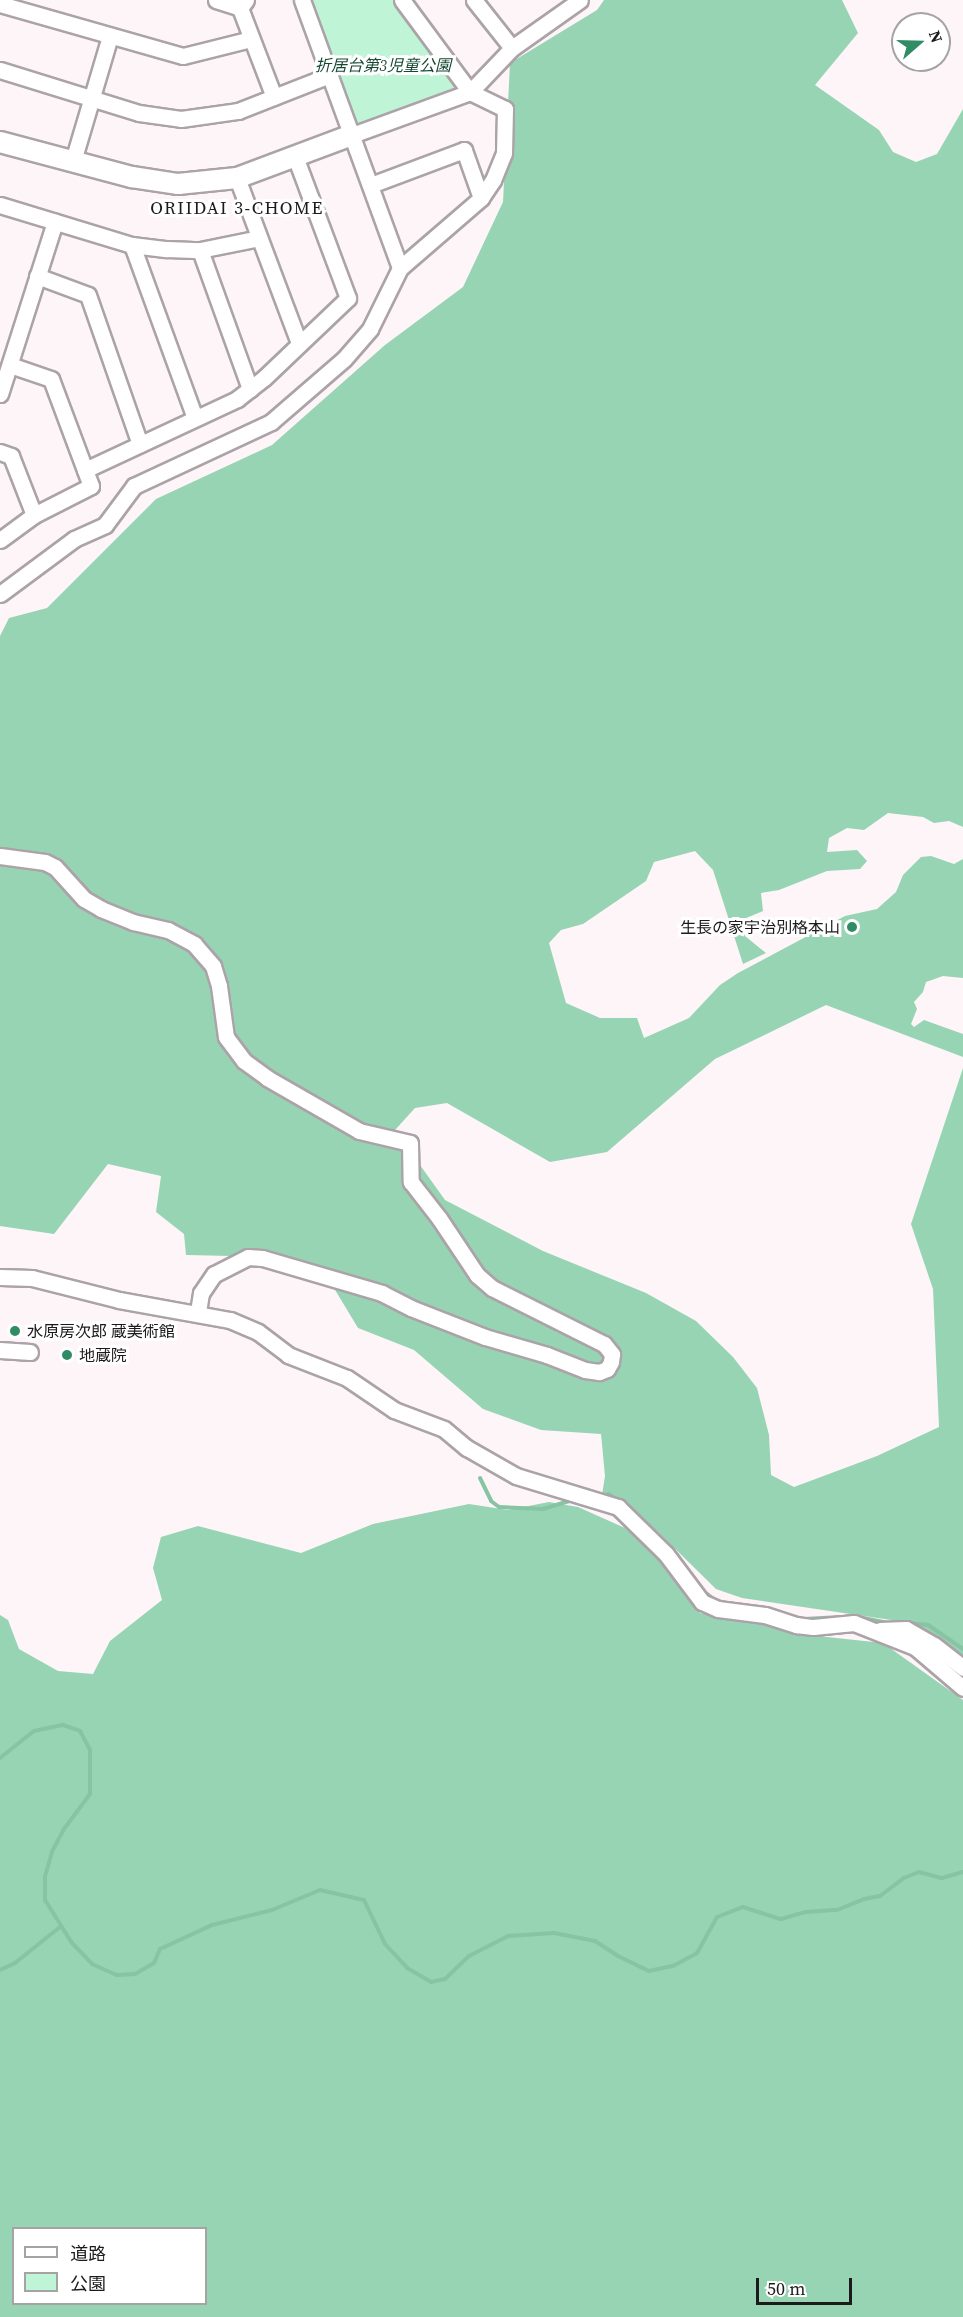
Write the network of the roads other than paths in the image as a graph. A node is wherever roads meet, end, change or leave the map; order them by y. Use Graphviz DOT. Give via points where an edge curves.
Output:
graph roads {
  1 [pos="216,0"];
  2 [pos="302,0"];
  3 [pos="402,0"];
  4 [pos="474,0"];
  5 [pos="580,0"];
  6 [pos="0,4"];
  7 [pos="243,4"];
  8 [pos="40,7"];
  9 [pos="110,36"];
  10 [pos="252,39"];
  11 [pos="512,48"];
  12 [pos="0,70"];
  13 [pos="330,75"];
  14 [pos="470,92"];
  15 [pos="274,97"];
  16 [pos="91,99"];
  17 [pos="352,135"];
  18 [pos="0,142"];
  19 [pos="296,156"];
  20 [pos="73,161"];
  21 [pos="237,178"];
  22 [pos="370,185"];
  23 [pos="481,198"];
  24 [pos="0,205"];
  25 [pos="55,222"];
  26 [pos="260,238"];
  27 [pos="132,245"];
  28 [pos="200,250"];
  29 [pos="400,268"];
  30 [pos="37,276"];
  31 [pos="299,343"];
  32 [pos="10,365"];
  33 [pos="250,389"];
  34 [pos="0,394"];
  35 [pos="195,418"];
  36 [pos="141,444"];
  37 [pos="0,452"];
  38 [pos="85,470"];
  39 [pos="34,515"];
  40 [pos="0,540"];
  41 [pos="0,594"];
  42 [pos="0,856"];
  43 [pos="0,1277"];
  44 [pos="198,1312"];
  45 [pos="0,1350"];
  46 [pos="30,1352"];
  47 [pos="876,1631"];
  48 [pos="963,1668"];
  49 [pos="963,1688"];
  1 -- 7 [label="street"];
  2 -- 13 [label="street"];
  3 -- 14 [label="street"];
  4 -- 11 [label="street"];
  5 -- 11 [label="street"];
  6 -- 8 [label="street"];
  7 -- 10 [label="street"];
  8 -- 9 [label="street"];
  9 -- 10 [label="street" via="183,56"];
  9 -- 16 [label="street"];
  10 -- 15 [label="street"];
  11 -- 14 [label="street"];
  12 -- 16 [label="street"];
  13 -- 15 [label="street"];
  13 -- 17 [label="street"];
  14 -- 17 [label="street"];
  14 -- 23 [label="street" via="505,109 504,153"];
  15 -- 16 [label="street" via="238,111 181,119 139,113"];
  16 -- 20 [label="street"];
  17 -- 19 [label="street"];
  17 -- 22 [label="street"];
  18 -- 20 [label="street"];
  19 -- 21 [label="street"];
  19 -- 31 [label="street" via="348,298"];
  20 -- 21 [label="street" via="132,177 178,184"];
  21 -- 26 [label="street"];
  22 -- 23 [label="street" via="464,150"];
  22 -- 29 [label="street"];
  23 -- 29 [label="street"];
  24 -- 25 [label="street"];
  25 -- 27 [label="street"];
  25 -- 30 [label="street"];
  26 -- 28 [label="street"];
  26 -- 31 [label="street"];
  27 -- 28 [label="street"];
  27 -- 35 [label="street"];
  28 -- 33 [label="street"];
  29 -- 41 [label="street" via="369,329 344,359 271,422 134,486 105,525 74,539"];
  30 -- 32 [label="street"];
  30 -- 36 [label="street" via="88,294"];
  31 -- 33 [label="street"];
  32 -- 34 [label="street"];
  32 -- 38 [label="street" via="51,379"];
  33 -- 35 [label="street"];
  35 -- 36 [label="street"];
  36 -- 38 [label="street"];
  37 -- 39 [label="street" via="11,456"];
  38 -- 39 [label="street" via="91,486"];
  39 -- 40 [label="street"];
  42 -- 44 [label="street" via="45,862 100,909 168,930 194,944 213,966 226,1037 244,1062 359,1131 410,1143 411,1182 477,1275 492,1288 604,1344 612,1354 607,1369 585,1370 485,1337 382,1293 262,1258 248,1257 214,1274 201,1293"];
  43 -- 44 [label="street" via="32,1278 119,1300"];
  44 -- 47 [label="street" via="258,1332 288,1355 347,1378 394,1410 444,1429 467,1448 516,1476 618,1507 666,1554 702,1602 796,1625 854,1623"];
  45 -- 46 [label="street"];
  47 -- 48 [label="street" via="906,1629"];
  47 -- 49 [label="street" via="915,1647"];
}
